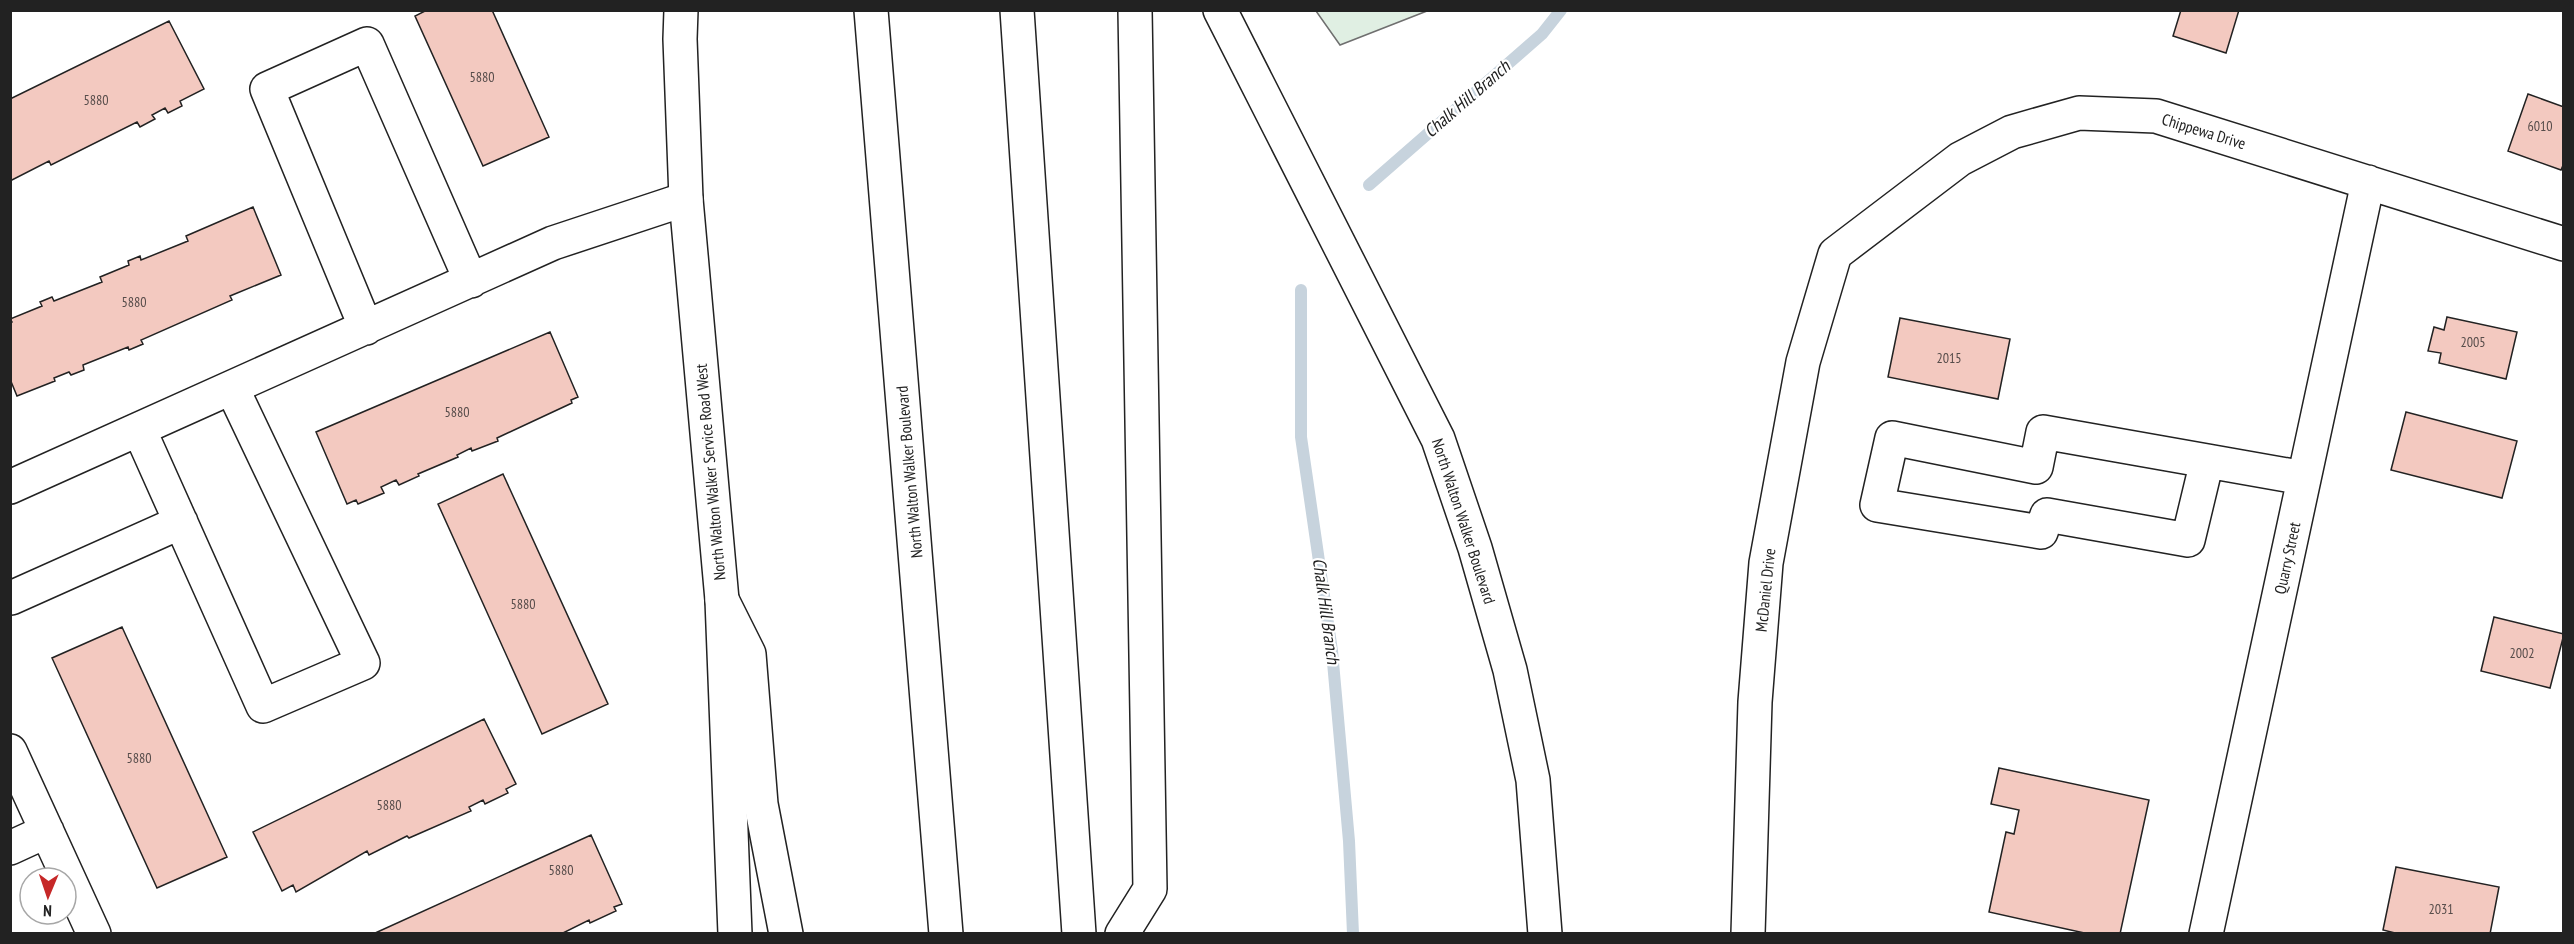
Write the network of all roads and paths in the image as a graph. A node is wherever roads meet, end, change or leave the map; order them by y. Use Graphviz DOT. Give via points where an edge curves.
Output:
graph roads {
  1 [pos="681,10"];
  2 [pos="872,10"];
  3 [pos="1017,10"];
  4 [pos="1135,10"];
  5 [pos="1220,10"];
  6 [pos="2368,182"];
  7 [pos="686,199"];
  8 [pos="2564,244"];
  9 [pos="1835,254"];
  10 [pos="471,281"];
  11 [pos="366,328"];
  12 [pos="232,388"];
  13 [pos="139,429"];
  14 [pos="2207,461"];
  15 [pos="2304,478"];
  16 [pos="10,487"];
  17 [pos="181,522"];
  18 [pos="11,598"];
  19 [pos="722,600"];
  20 [pos="10,751"];
  21 [pos="47,831"];
  22 [pos="10,848"];
  23 [pos="94,933"];
  24 [pos="735,933"];
  25 [pos="786,933"];
  26 [pos="946,933"];
  27 [pos="1079,933"];
  28 [pos="1122,933"];
  29 [pos="1545,933"];
  30 [pos="1748,933"];
  31 [pos="2206,933"];
  1 -- 7 [label="main road, North Walton Walker Service Road West"];
  2 -- 26 [label="main road, North Walton Walker Boulevard"];
  3 -- 27 [label="main road"];
  4 -- 28 [label="main road" via="1150,889"];
  5 -- 29 [label="main road, North Walton Walker Boulevard" via="1438,439 1510,670 1533,780"];
  6 -- 8 [label="main road, Chippewa Drive"];
  6 -- 9 [label="main road, Chippewa Drive" via="2156,116 2079,113 2012,132 1960,159"];
  6 -- 15 [label="main road, Quarry Street"];
  7 -- 10 [label="main road" via="553,243"];
  7 -- 19 [label="main road, North Walton Walker Service Road West"];
  9 -- 30 [label="main road, McDaniel Drive" via="1803,362 1766,562 1755,702"];
  10 -- 11 [label="main road"];
  10 -- 11 [label="main road" via="367,44 267,89"];
  11 -- 12 [label="main road"];
  12 -- 13 [label="main road"];
  12 -- 17 [label="main road" via="363,663 262,706"];
  13 -- 16 [label="main road"];
  13 -- 17 [label="main road"];
  14 -- 14 [label="main road" via="2043,432 2036,466 1892,438 1877,505 2040,532 2048,515 2188,540"];
  14 -- 15 [label="main road"];
  15 -- 31 [label="main road, Quarry Street"];
  17 -- 18 [label="main road"];
  19 -- 24 [label="main road, North Walton Walker Service Road West"];
  19 -- 25 [label="main road" via="749,654 761,804"];
  20 -- 21 [label="main road"];
  21 -- 22 [label="main road"];
  21 -- 23 [label="main road"];
}
